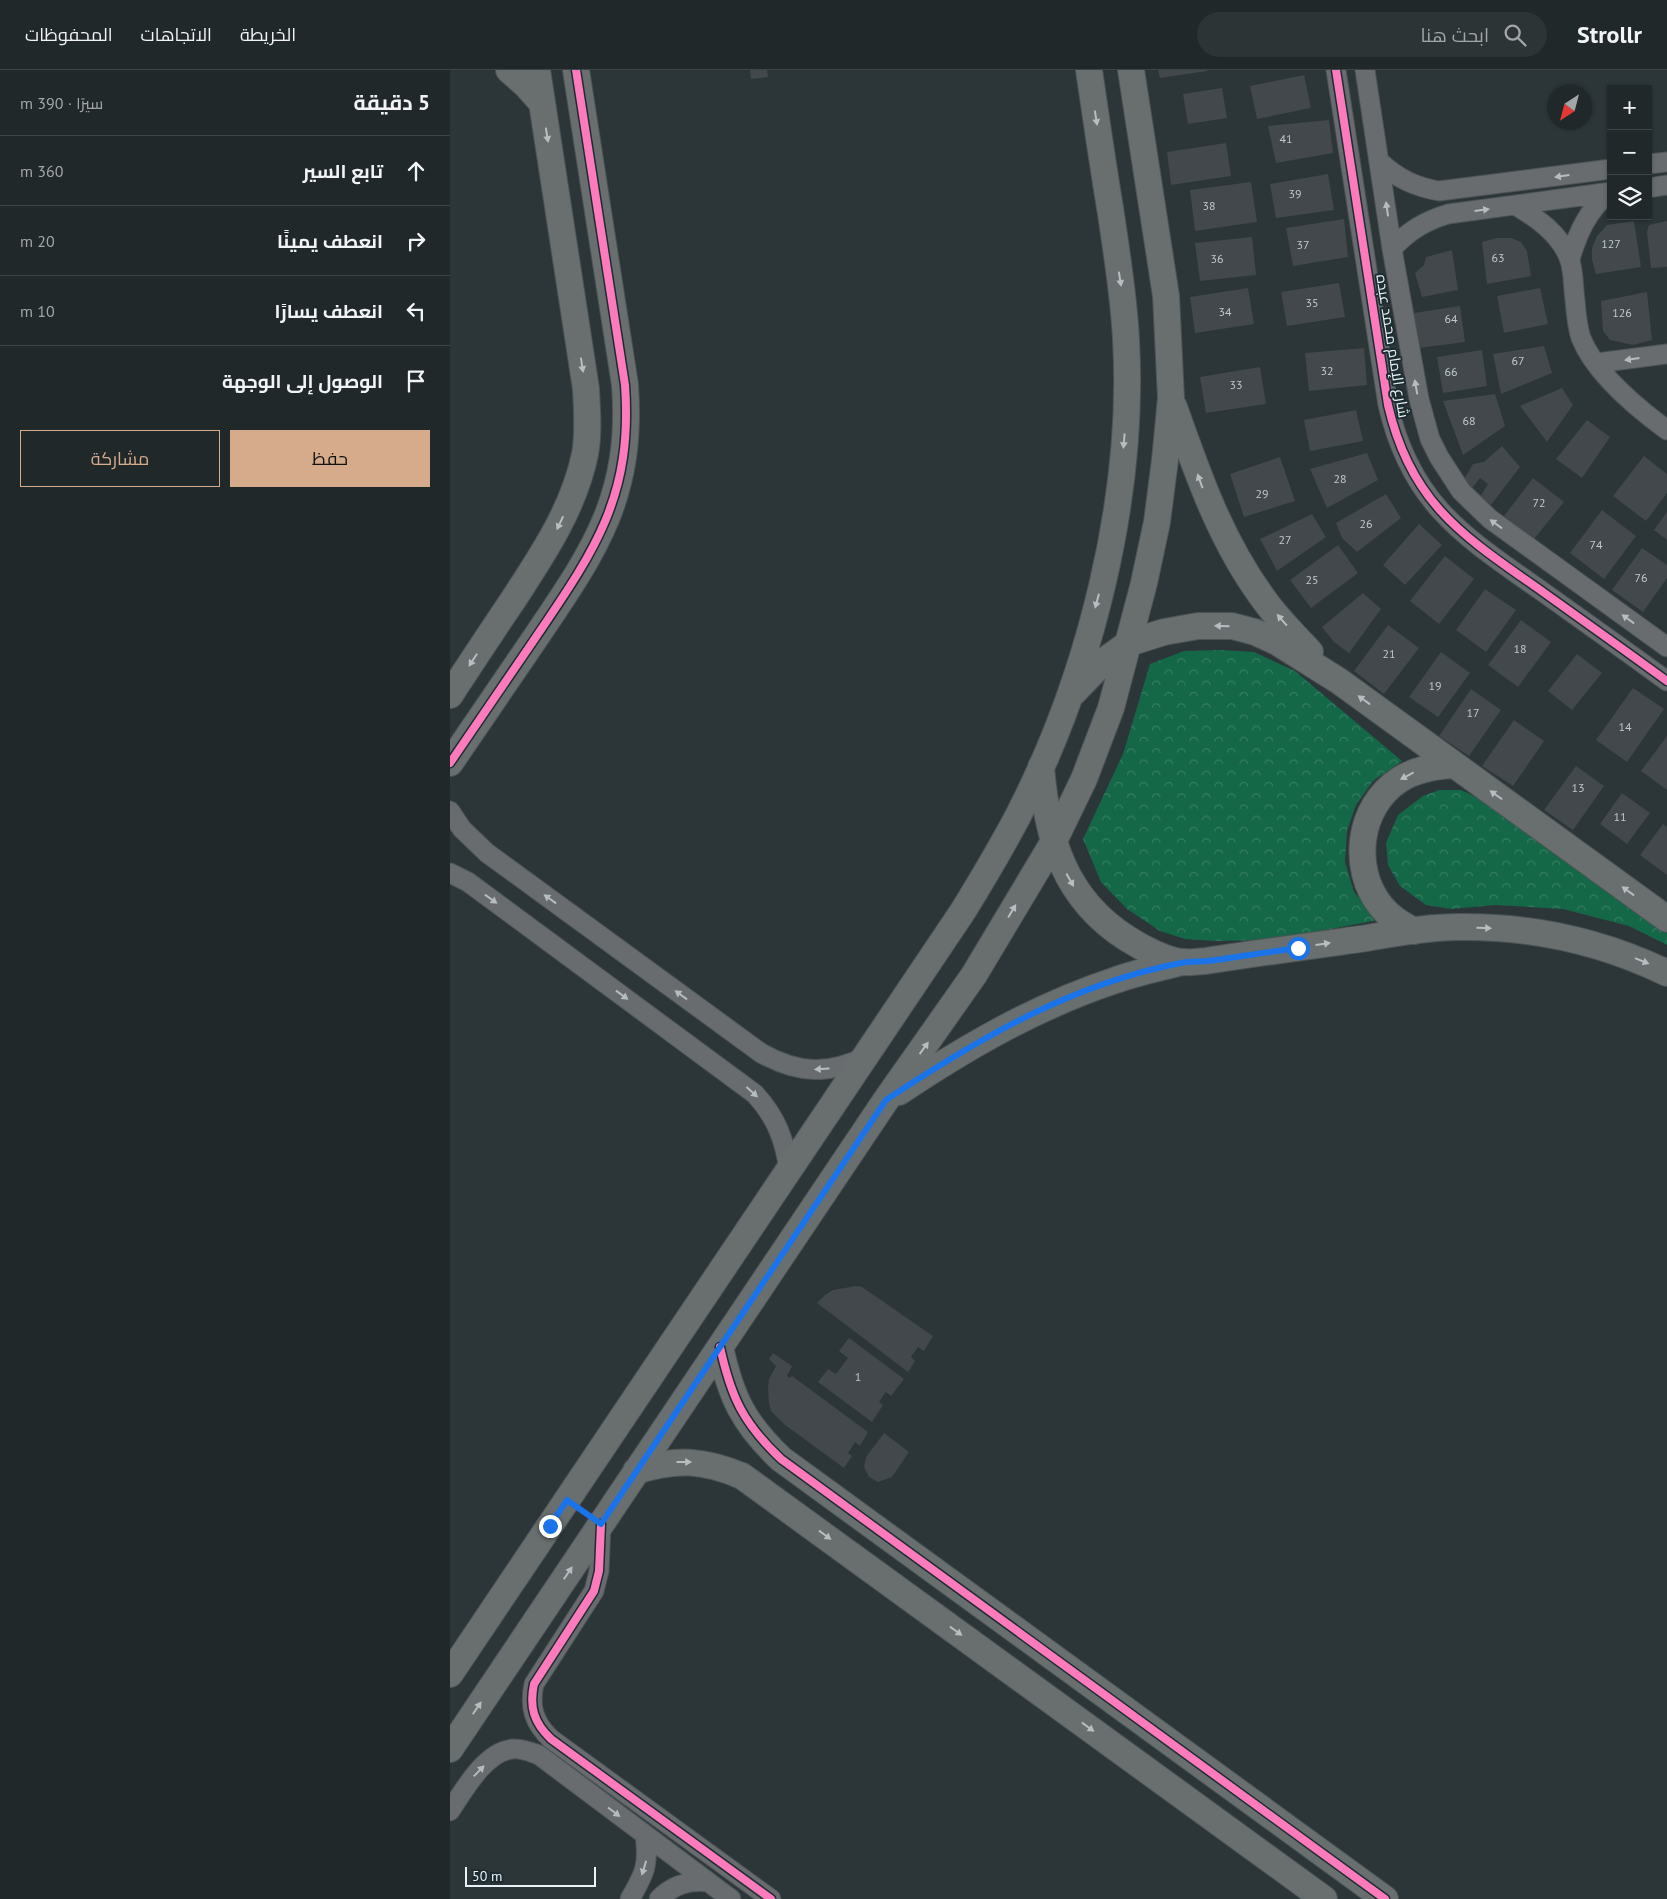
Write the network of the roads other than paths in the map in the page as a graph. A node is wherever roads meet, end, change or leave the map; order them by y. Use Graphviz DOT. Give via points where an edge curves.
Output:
graph roads {
  1 [pos="509,70"];
  2 [pos="537,70"];
  3 [pos="576,70"];
  4 [pos="1089,70"];
  5 [pos="1131,70"];
  6 [pos="1336,70"];
  7 [pos="1365,70"];
  8 [pos="542,102"];
  9 [pos="1380,162"];
  10 [pos="1667,162"];
  11 [pos="1652,164"];
  12 [pos="1607,170"];
  13 [pos="1667,185"];
  14 [pos="1652,187"];
  15 [pos="1446,191"];
  16 [pos="1607,192"];
  17 [pos="1607,195"];
  18 [pos="1515,205"];
  19 [pos="1448,214"];
  20 [pos="1392,248"];
  21 [pos="1570,259"];
  22 [pos="607,268"];
  23 [pos="568,274"];
  24 [pos="615,320"];
  25 [pos="576,326"];
  26 [pos="1667,354"];
  27 [pos="1596,363"];
  28 [pos="1171,398"];
  29 [pos="1664,421"];
  30 [pos="1129,643"];
  31 [pos="1667,647"];
  32 [pos="1339,681"];
  33 [pos="1667,681"];
  34 [pos="450,695"];
  35 [pos="1069,697"];
  36 [pos="450,763"];
  37 [pos="1454,765"];
  38 [pos="1041,766"];
  39 [pos="450,811"];
  40 [pos="1053,843"];
  41 [pos="450,873"];
  42 [pos="1667,919"];
  43 [pos="1414,931"];
  44 [pos="1182,962"];
  45 [pos="1667,973"];
  46 [pos="868,1055"];
  47 [pos="886,1100"];
  48 [pos="788,1171"];
  49 [pos="720,1347"];
  50 [pos="636,1471"];
  51 [pos="567,1500"];
  52 [pos="601,1524"];
  53 [pos="450,1674"];
  54 [pos="551,1739"];
  55 [pos="450,1749"];
  56 [pos="538,1755"];
  57 [pos="450,1810"];
  58 [pos="645,1835"];
  59 [pos="708,1882"];
  60 [pos="630,1899"];
  61 [pos="659,1899"];
  62 [pos="731,1899"];
  63 [pos="771,1899"];
  64 [pos="1324,1899"];
  65 [pos="1385,1899"];
  1 -- 8 [label="main road"];
  2 -- 8 [label="main road"];
  3 -- 22 [label="main road"];
  4 -- 35 [label="main road, one-way" via="1123,295 1127,390 1113,531 1104,577"];
  5 -- 28 [label="main road" via="1166,296"];
  6 -- 33 [label="street, شارع الإمام محمد عبده" via="1388,405 1393,428 1410,468 1434,504 1464,535"];
  7 -- 9 [label="street, شارع الإمام محمد عبده"];
  8 -- 23 [label="main road, one-way"];
  9 -- 15 [label="street" via="1413,185"];
  20 -- 9 [label="street, شارع الإمام محمد عبده, one-way"];
  10 -- 11 [label="street"];
  12 -- 15 [label="street, one-way"];
  13 -- 14 [label="street"];
  15 -- 19 [label="street"];
  16 -- 18 [label="street"];
  17 -- 21 [label="street" via="1588,216"];
  19 -- 18 [label="street, one-way"];
  18 -- 21 [label="street" via="1544,224"];
  19 -- 20 [label="street" via="1412,230"];
  31 -- 20 [label="street, شارع الإمام محمد عبده, one-way" via="1490,519 1449,474 1430,439 1424,420"];
  21 -- 27 [label="street" via="1578,325"];
  22 -- 23 [label="main road"];
  22 -- 24 [label="main road"];
  23 -- 25 [label="main road"];
  24 -- 25 [label="main road"];
  24 -- 36 [label="main road" via="626,385 627,430 623,465 608,516 578,575"];
  25 -- 34 [label="main road, one-way" via="588,420 586,452 577,487 558,529"];
  26 -- 27 [label="street, one-way"];
  27 -- 29 [label="street" via="1627,397"];
  28 -- 30 [label="main road" via="1156,522"];
  32 -- 28 [label="main road, one-way" via="1270,607 1242,568 1205,496"];
  32 -- 30 [label="main road, one-way" via="1277,642 1232,626 1198,626"];
  30 -- 35 [label="main road" via="1104,661"];
  30 -- 40 [label="main road" via="1098,744"];
  37 -- 32 [label="main road, one-way"];
  35 -- 38 [label="main road"];
  42 -- 37 [label="main road, one-way"];
  37 -- 43 [label="main road, one-way" via="1434,766 1398,780 1372,809 1365,827 1363,868 1370,888 1381,906"];
  38 -- 40 [label="main road"];
  38 -- 46 [label="main road" via="1018,815 963,911"];
  46 -- 39 [label="street, one-way" via="838,1068 822,1070 791,1067 768,1057 487,854"];
  40 -- 44 [label="main road, one-way" via="1063,868 1092,912 1134,943"];
  47 -- 40 [label="main road, one-way" via="974,975"];
  41 -- 48 [label="street, one-way" via="468,882 755,1094 766,1106 782,1137"];
  44 -- 43 [label="main road, one-way"];
  43 -- 45 [label="main road, one-way" via="1456,927 1532,931 1609,949"];
  44 -- 47 [label="main road" via="1118,979 1032,1013 958,1053"];
  46 -- 48 [label="main road"];
  47 -- 49 [label="main road"];
  48 -- 51 [label="main road"];
  49 -- 50 [label="main road"];
  49 -- 65 [label="main road" via="734,1398 746,1421 781,1459"];
  50 -- 52 [label="main road"];
  50 -- 64 [label="main road, one-way" via="657,1464 701,1462 742,1476"];
  51 -- 52 [label="main road"];
  51 -- 53 [label="main road"];
  52 -- 54 [label="street" via="599,1571 594,1591 534,1684 531,1696 535,1720"];
  55 -- 52 [label="main road, one-way"];
  54 -- 56 [label="street"];
  54 -- 63 [label="street"];
  57 -- 56 [label="street, one-way" via="475,1774 493,1757 511,1749"];
  56 -- 58 [label="street, one-way"];
  58 -- 59 [label="street"];
  58 -- 60 [label="street, one-way" via="648,1854 645,1870"];
  59 -- 61 [label="street" via="676,1886"];
  59 -- 62 [label="street"];
}
